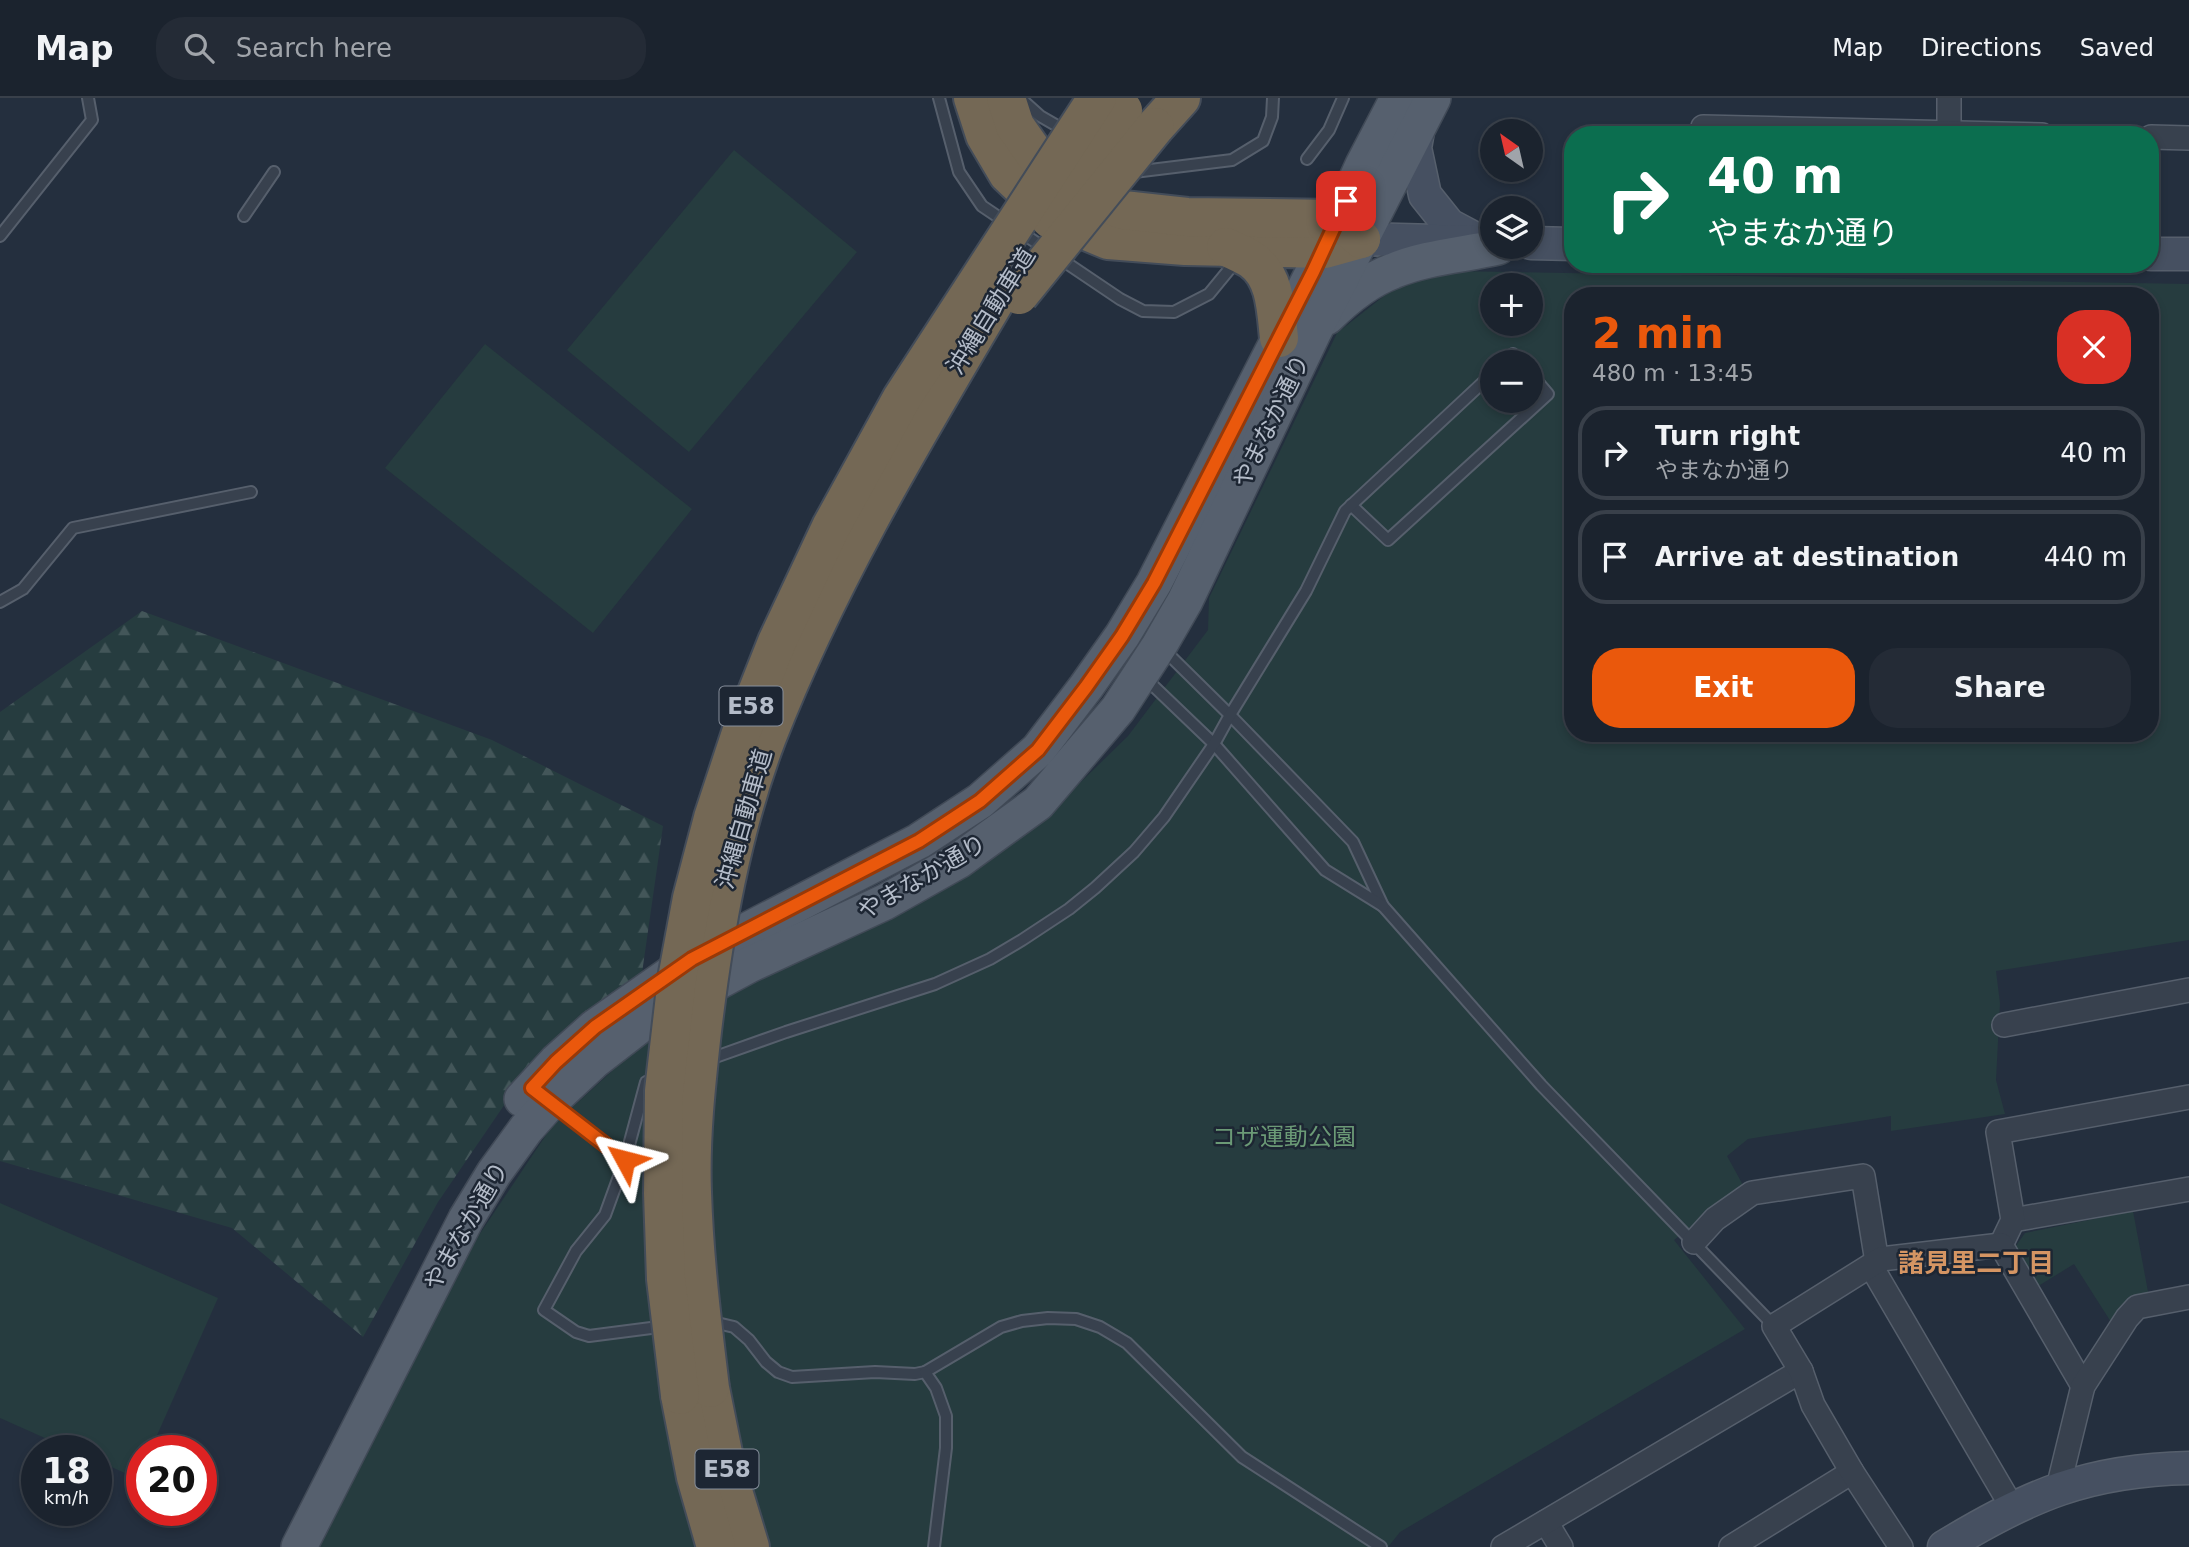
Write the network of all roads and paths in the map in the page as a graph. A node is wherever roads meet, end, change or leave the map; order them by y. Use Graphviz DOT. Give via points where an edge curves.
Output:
graph roads {
  1 [pos="88,98"];
  2 [pos="939,98"];
  3 [pos="973,98"];
  4 [pos="1006,98"];
  5 [pos="1020,98"];
  6 [pos="1070,98"];
  7 [pos="1181,98"];
  8 [pos="1273,98"];
  9 [pos="1343,98"];
  10 [pos="1949,98"];
  11 [pos="1417,107"];
  12 [pos="1127,108"];
  13 [pos="1949,126"];
  14 [pos="2159,137"];
  15 [pos="2189,138"];
  16 [pos="1307,159"];
  17 [pos="274,172"];
  18 [pos="244,216"];
  19 [pos="0,236"];
  20 [pos="1341,236"];
  21 [pos="1480,239"];
  22 [pos="1480,243"];
  23 [pos="1543,243"];
  24 [pos="1564,244"];
  25 [pos="1480,247"];
  26 [pos="2159,254"];
  27 [pos="2189,254"];
  28 [pos="1229,256"];
  29 [pos="1297,335"];
  30 [pos="1480,385"];
  31 [pos="902,398"];
  32 [pos="1527,413"];
  33 [pos="251,492"];
  34 [pos="1351,505"];
  35 [pos="0,602"];
  36 [pos="1138,650"];
  37 [pos="803,651"];
  38 [pos="1230,715"];
  39 [pos="1214,744"];
  40 [pos="1383,906"];
  41 [pos="2189,990"];
  42 [pos="2004,1025"];
  43 [pos="541,1095"];
  44 [pos="2189,1097"];
  45 [pos="625,1160"];
  46 [pos="2189,1189"];
  47 [pos="2013,1220"];
  48 [pos="1694,1242"];
  49 [pos="2001,1245"];
  50 [pos="1874,1264"];
  51 [pos="2189,1297"];
  52 [pos="717,1323"];
  53 [pos="1774,1326"];
  54 [pos="651,1328"];
  55 [pos="1801,1371"];
  56 [pos="925,1372"];
  57 [pos="2083,1386"];
  58 [pos="695,1392"];
  59 [pos="2189,1468"];
  60 [pos="1852,1472"];
  61 [pos="2058,1488"];
  62 [pos="2012,1507"];
  63 [pos="1546,1522"];
  64 [pos="273,1547"];
  65 [pos="299,1547"];
  66 [pos="716,1547"];
  67 [pos="750,1547"];
  68 [pos="933,1547"];
  69 [pos="1381,1547"];
  70 [pos="1503,1547"];
  71 [pos="1561,1547"];
  72 [pos="1731,1547"];
  73 [pos="1902,1547"];
  74 [pos="1944,1547"];
  1 -- 19 [label="lane" via="92,120"];
  2 -- 28 [label="lane" via="959,173 982,206 1120,299 1143,311 1174,312 1209,294"];
  3 -- 28 [label="highway" via="985,135 1008,174 1053,217 1108,240 1185,246"];
  4 -- 20 [label="highway" via="1015,125 1041,163 1076,192 1122,210"];
  5 -- 8 [label="lane" via="1040,116 1134,172 1232,160 1263,141"];
  6 -- 31 [label="highway, bridge" via="965,277"];
  7 -- 12 [label="highway"];
  9 -- 16 [label="lane" via="1329,130"];
  10 -- 13 [label="street"];
  11 -- 20 [label="main road, やまなか通り"];
  11 -- 21 [label="street" via="1415,148 1425,195 1449,225"];
  12 -- 31 [label="highway, 沖縄自動車道 / E58, bridge"];
  12 -- 37 [label="highway, bridge"];
  12 -- 37 [label="highway, 沖縄自動車道 / E58, bridge" via="997,297 893,473"];
  14 -- 15 [label="street"];
  17 -- 18 [label="lane"];
  20 -- 22 [label="street"];
  20 -- 28 [label="highway"];
  20 -- 29 [label="main road, やまなか通り"];
  23 -- 24 [label="street"];
  25 -- 29 [label="main road" via="1376,278"];
  26 -- 27 [label="street"];
  28 -- 29 [label="highway" via="1253,261 1265,274"];
  29 -- 36 [label="main road, やまなか通り" via="1154,583"];
  30 -- 34 [label="lane"];
  31 -- 58 [label="highway, 沖縄自動車道 / E58, bridge" via="831,527 777,642 741,733 692,898 664,1091 663,1193 666,1279"];
  32 -- 34 [label="lane" via="1388,540"];
  33 -- 35 [label="lane" via="73,527 23,589"];
  34 -- 38 [label="lane" via="1306,591"];
  36 -- 38 [label="lane"];
  36 -- 39 [label="lane"];
  36 -- 43 [label="main road, やまなか通り" via="1118,709 1038,803 958,861 885,902 749,965 648,1020"];
  37 -- 58 [label="highway, 沖縄自動車道 / E58, bridge" via="766,739 740,821 708,978 695,1091"];
  38 -- 39 [label="lane"];
  38 -- 40 [label="lane" via="1353,842"];
  39 -- 40 [label="lane" via="1325,870"];
  39 -- 45 [label="lane" via="1134,852 1069,909 1012,946 935,984 646,1082"];
  40 -- 48 [label="lane" via="1541,1085"];
  41 -- 42 [label="street"];
  43 -- 45 [label="lane"];
  43 -- 64 [label="main road, やまなか通り" via="510,1112 473,1162"];
  43 -- 65 [label="main road, やまなか通り" via="518,1140 466,1219"];
  44 -- 47 [label="street" via="1998,1132"];
  45 -- 54 [label="lane" via="605,1215 576,1251 544,1310 589,1336"];
  46 -- 47 [label="street"];
  47 -- 49 [label="street"];
  48 -- 50 [label="street" via="1752,1193 1864,1177"];
  48 -- 53 [label="lane"];
  49 -- 50 [label="street" via="1881,1259"];
  49 -- 57 [label="street"];
  50 -- 53 [label="street"];
  50 -- 62 [label="street"];
  51 -- 57 [label="street" via="2137,1307"];
  52 -- 56 [label="lane" via="734,1326 766,1362 792,1377"];
  53 -- 55 [label="street"];
  55 -- 60 [label="street" via="1813,1405"];
  55 -- 63 [label="street"];
  56 -- 68 [label="lane" via="946,1416"];
  56 -- 69 [label="lane" via="1002,1327 1022,1321 1076,1319 1100,1327 1127,1343 1242,1457"];
  57 -- 61 [label="street"];
  58 -- 66 [label="highway, 沖縄自動車道 / E58" via="696,1477"];
  58 -- 67 [label="highway, 沖縄自動車道 / E58" via="726,1468"];
  59 -- 61 [label="street" via="2125,1472"];
  60 -- 72 [label="street"];
  60 -- 73 [label="street"];
  61 -- 62 [label="street"];
  62 -- 74 [label="street"];
  63 -- 70 [label="street"];
  63 -- 71 [label="street"];
}
